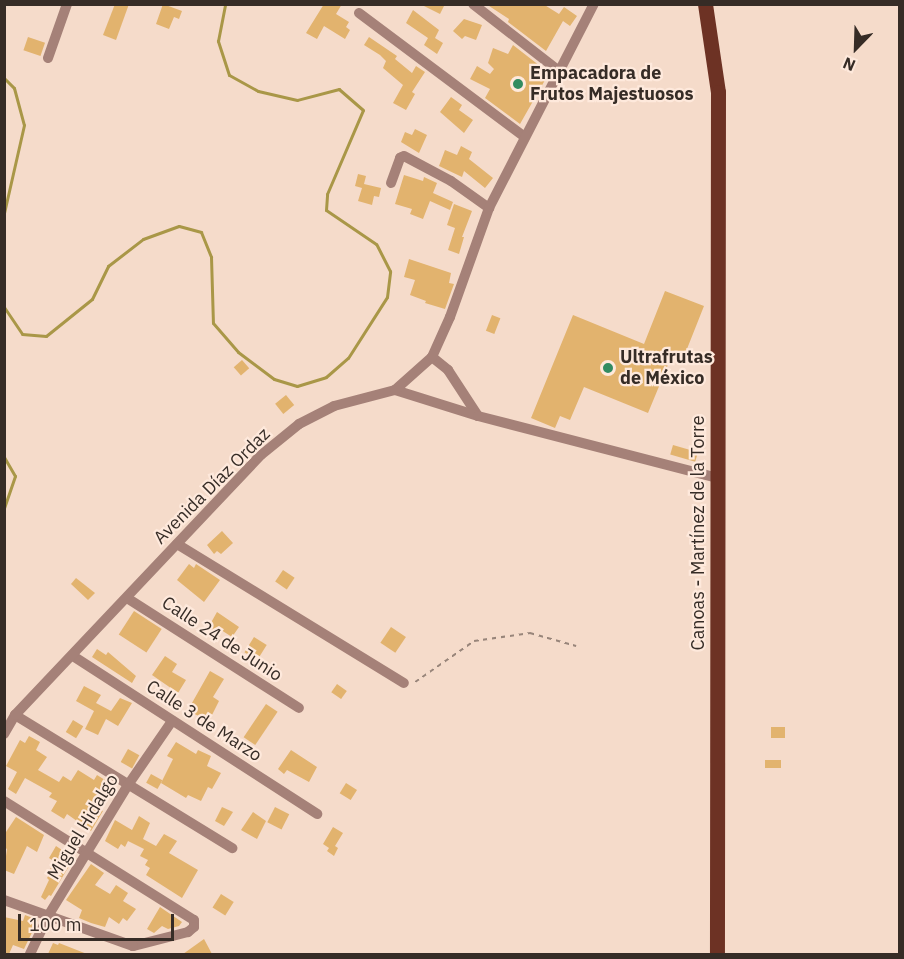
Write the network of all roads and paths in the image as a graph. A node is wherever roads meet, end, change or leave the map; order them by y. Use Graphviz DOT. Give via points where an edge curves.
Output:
graph roads {
  1 [pos="67,4"];
  2 [pos="473,4"];
  3 [pos="594,4"];
  4 [pos="705,4"];
  5 [pos="359,13"];
  6 [pos="48,58"];
  7 [pos="559,71"];
  8 [pos="525,137"];
  9 [pos="391,183"];
  10 [pos="489,208"];
  11 [pos="432,357"];
  12 [pos="395,390"];
  13 [pos="478,416"];
  14 [pos="718,478"];
  15 [pos="177,544"];
  16 [pos="127,597"];
  17 [pos="576,646"];
  18 [pos="73,656"];
  19 [pos="404,683"];
  20 [pos="299,708"];
  21 [pos="15,715"];
  22 [pos="172,721"];
  23 [pos="4,734"];
  24 [pos="128,785"];
  25 [pos="4,801"];
  26 [pos="317,814"];
  27 [pos="232,848"];
  28 [pos="88,851"];
  29 [pos="4,900"];
  30 [pos="48,916"];
  31 [pos="30,954"];
  32 [pos="717,954"];
  1 -- 6 [label="street"];
  2 -- 7 [label="street"];
  3 -- 7 [label="street, Avenida Díaz Ordaz"];
  4 -- 14 [label="main road, Canoas - Martínez de la Torre" via="718,92"];
  5 -- 8 [label="street"];
  7 -- 8 [label="street, Avenida Díaz Ordaz"];
  8 -- 10 [label="street, Avenida Díaz Ordaz"];
  9 -- 10 [label="street" via="404,156 451,181"];
  10 -- 11 [label="street, Avenida Díaz Ordaz"];
  11 -- 12 [label="street, Avenida Díaz Ordaz"];
  11 -- 13 [label="street" via="448,370"];
  12 -- 13 [label="street"];
  12 -- 15 [label="street, Avenida Díaz Ordaz" via="334,406 299,424 261,455"];
  13 -- 14 [label="street"];
  14 -- 32 [label="main road, Canoas - Martínez de la Torre"];
  15 -- 16 [label="street, Avenida Díaz Ordaz"];
  15 -- 19 [label="street"];
  16 -- 18 [label="street, Avenida Díaz Ordaz"];
  16 -- 20 [label="street, Calle 24 de Junio"];
  17 -- 19 [label="path" via="530,633 474,641 418,681"];
  18 -- 21 [label="street, Avenida Díaz Ordaz"];
  18 -- 22 [label="street, Calle 3 de Marzo"];
  21 -- 23 [label="street, Avenida Díaz Ordaz"];
  21 -- 24 [label="street"];
  22 -- 24 [label="street, Miguel Hidalgo"];
  22 -- 26 [label="street, Calle 3 de Marzo"];
  24 -- 27 [label="street"];
  24 -- 28 [label="street, Miguel Hidalgo"];
  25 -- 28 [label="street"];
  28 -- 30 [label="street, Miguel Hidalgo"];
  28 -- 30 [label="street" via="194,920 194,927 134,946"];
  29 -- 30 [label="street"];
  30 -- 31 [label="street, Miguel Hidalgo"];
}
